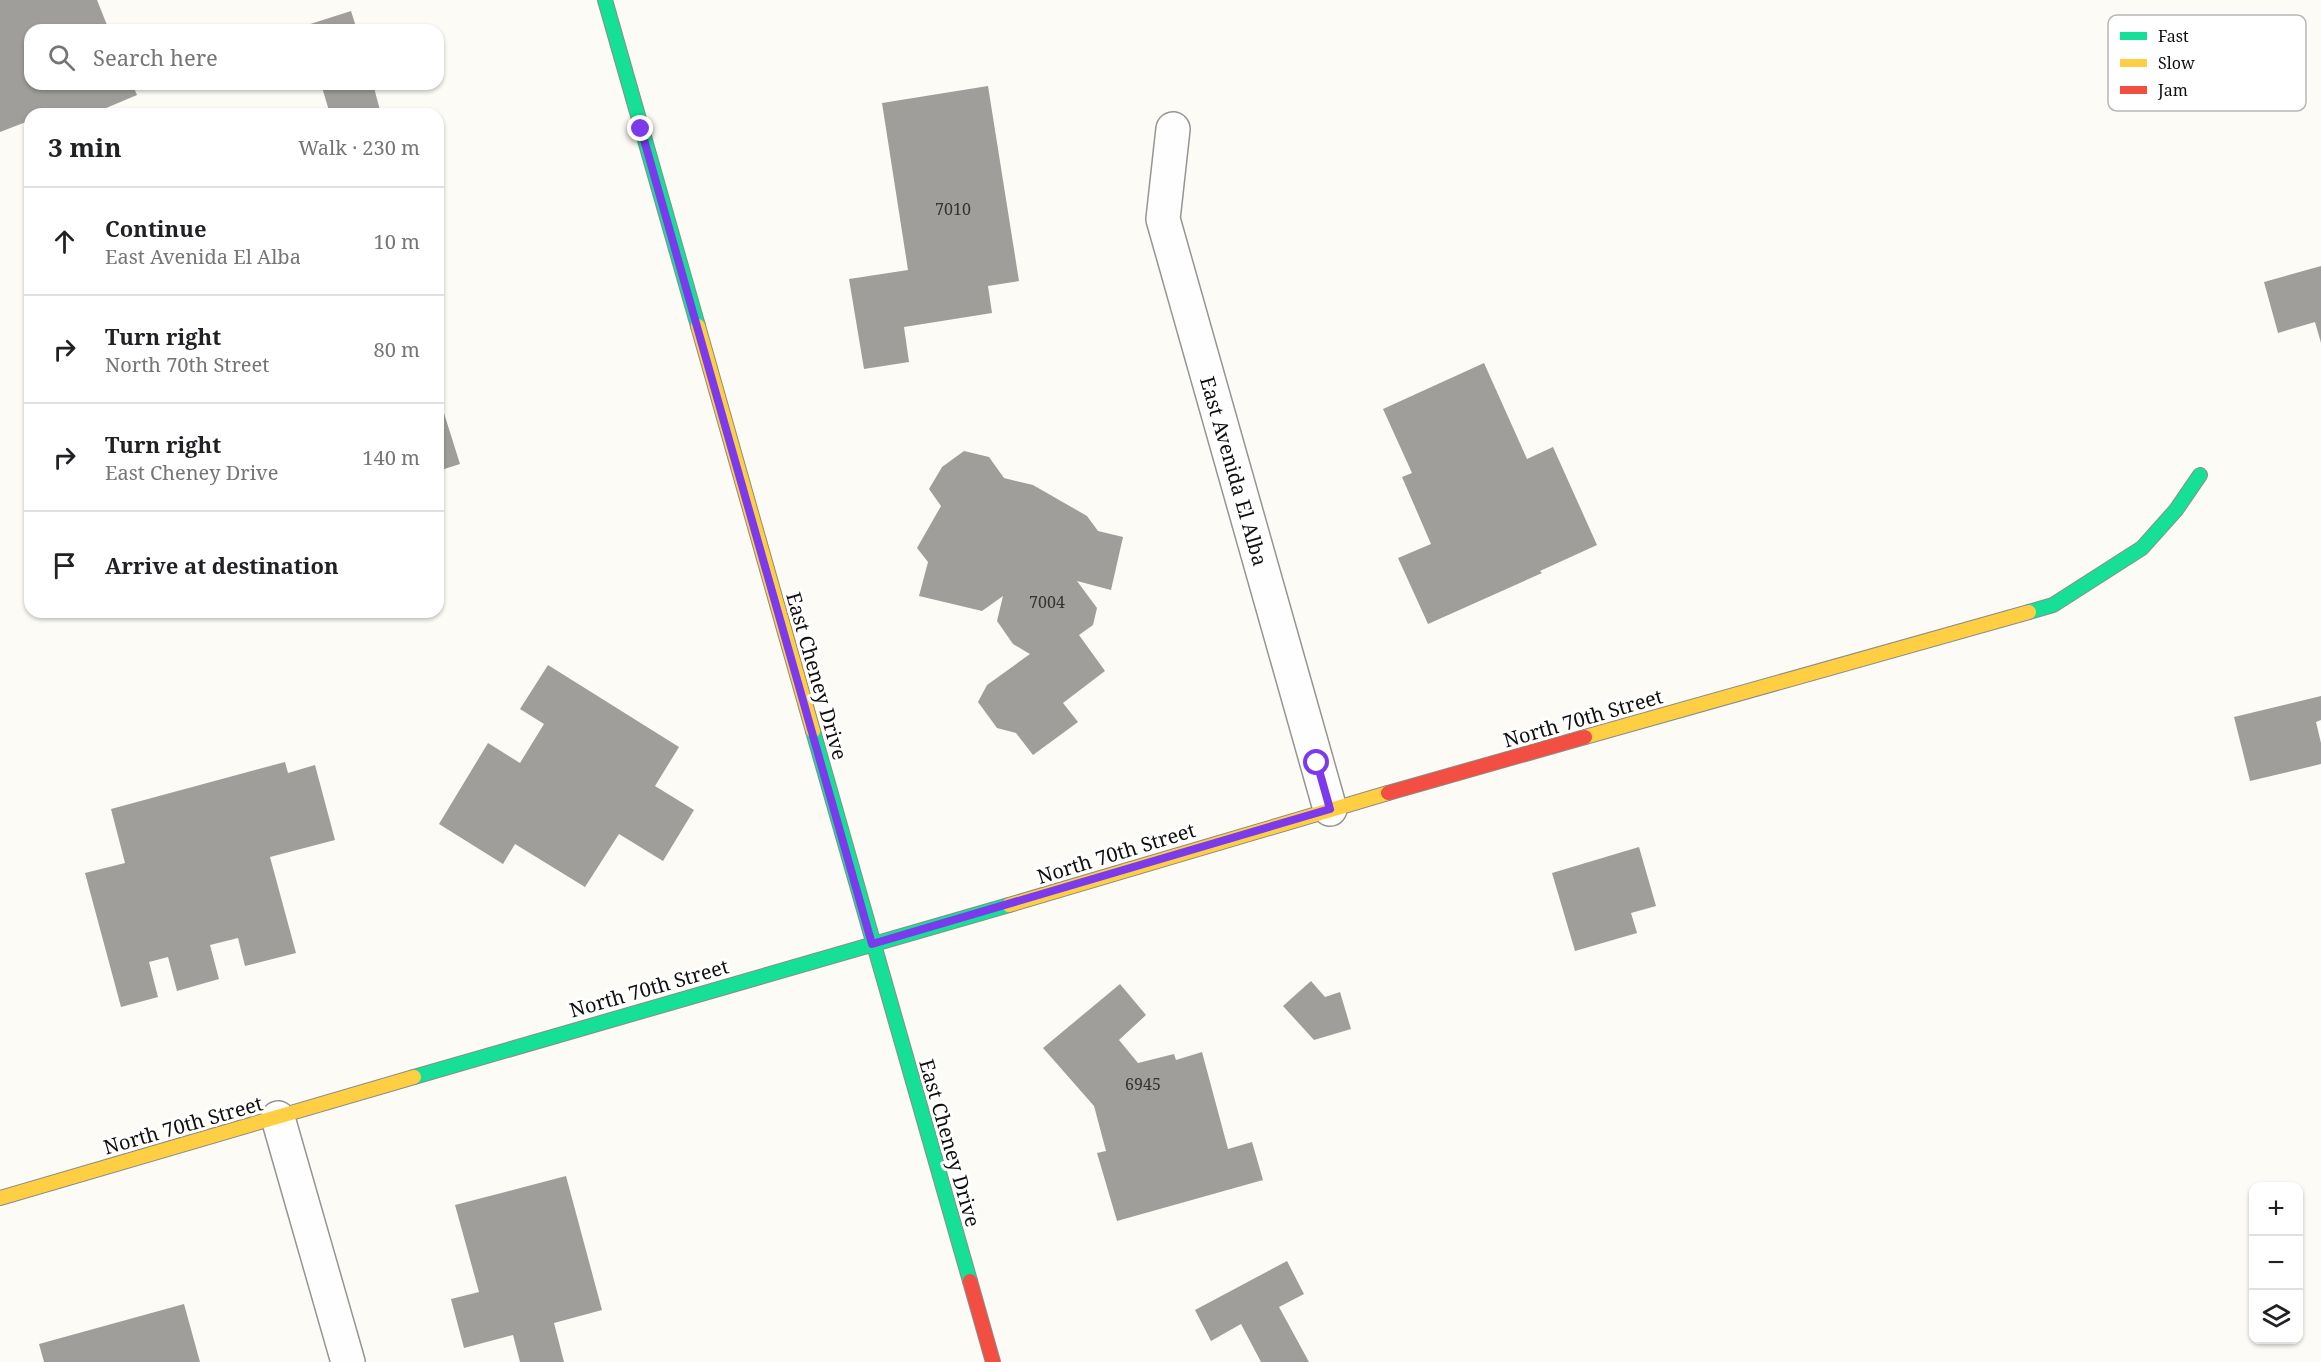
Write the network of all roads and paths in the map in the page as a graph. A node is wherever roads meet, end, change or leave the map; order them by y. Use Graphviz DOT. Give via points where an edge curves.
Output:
graph roads {
  1 [pos="605,0"];
  2 [pos="1173,129"];
  3 [pos="2200,476"];
  4 [pos="1330,809"];
  5 [pos="872,944"];
  6 [pos="278,1118"];
  7 [pos="0,1198"];
  8 [pos="348,1362"];
  9 [pos="993,1362"];
  1 -- 5 [label="street, East Cheney Drive"];
  2 -- 4 [label="street, East Avenida El Alba" via="1163,219"];
  3 -- 4 [label="street, North 70th Street" via="2142,548 2053,605"];
  4 -- 5 [label="street, North 70th Street"];
  5 -- 6 [label="street, North 70th Street"];
  5 -- 9 [label="street, East Cheney Drive"];
  6 -- 7 [label="street, North 70th Street"];
  6 -- 8 [label="street"];
}
